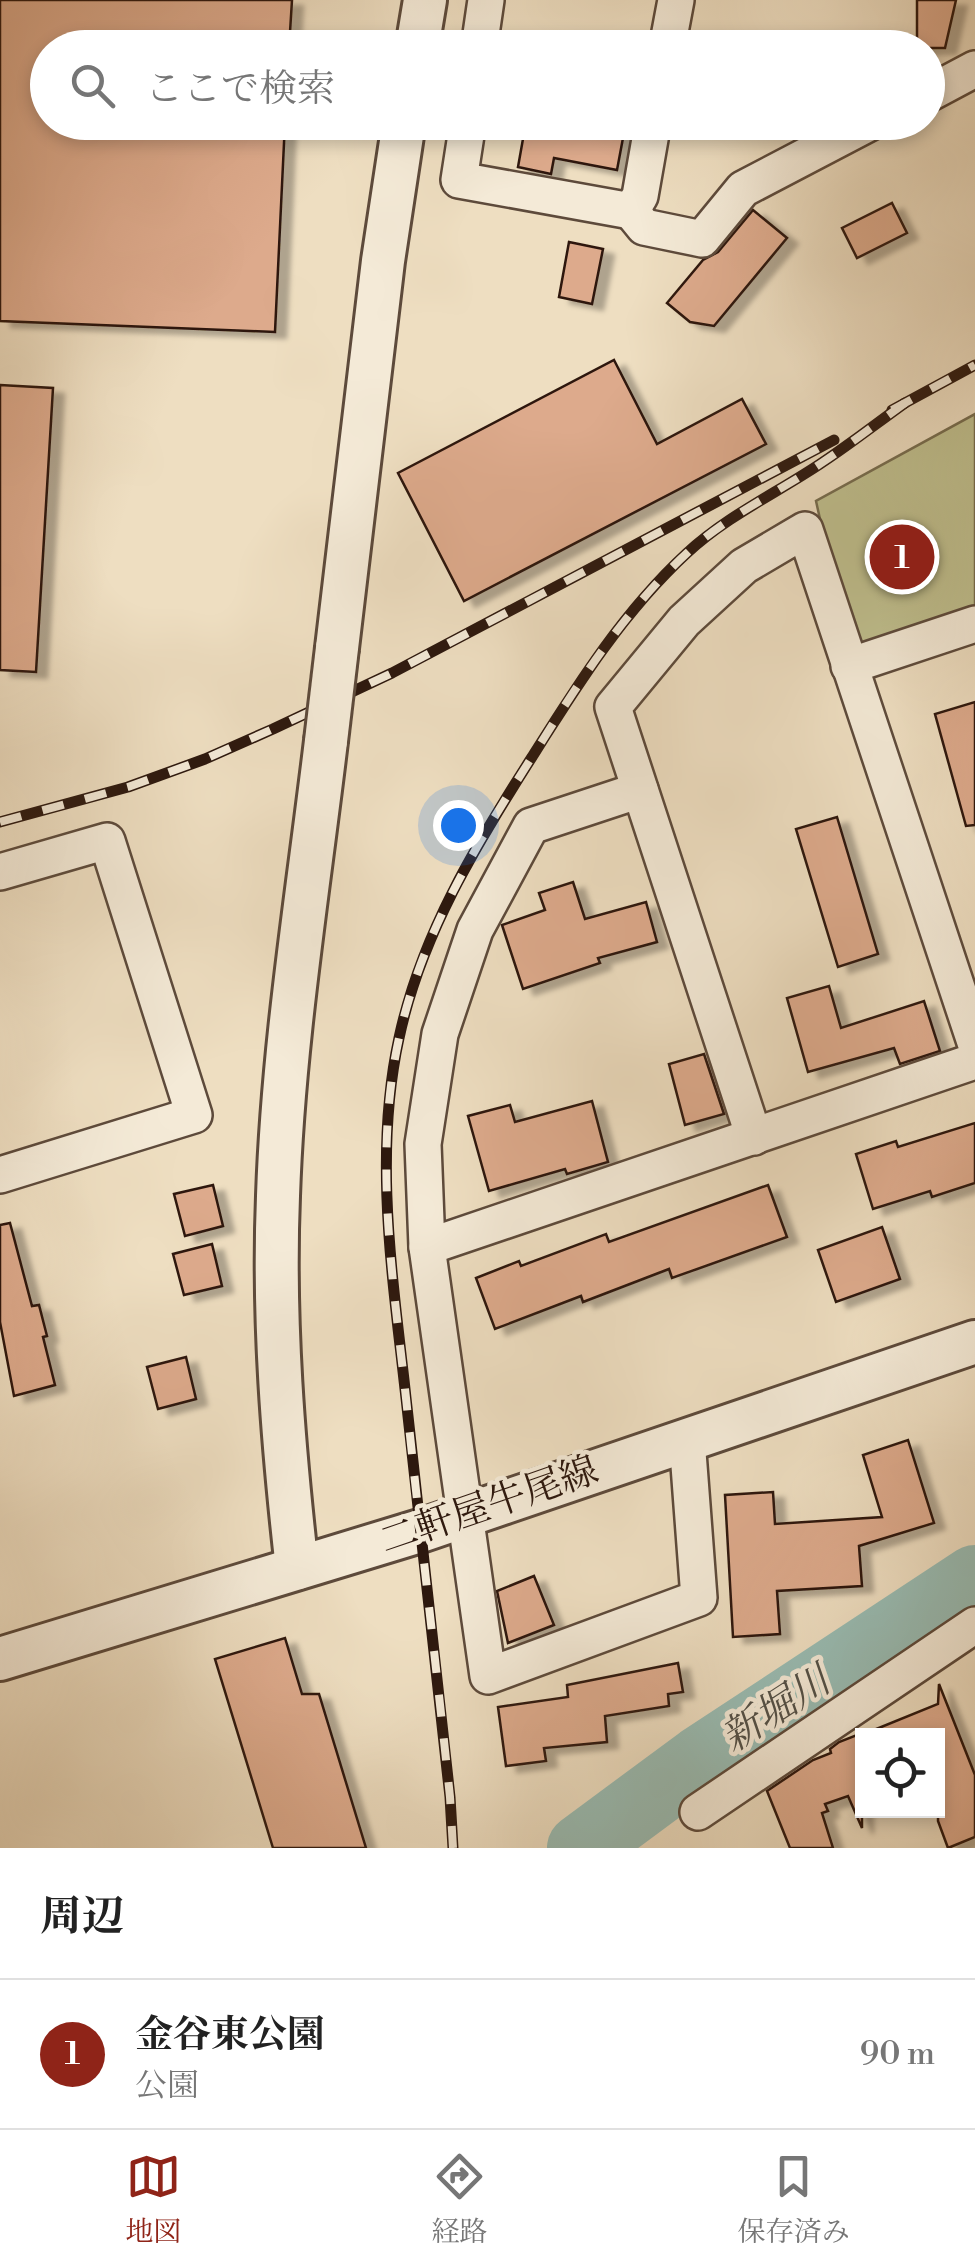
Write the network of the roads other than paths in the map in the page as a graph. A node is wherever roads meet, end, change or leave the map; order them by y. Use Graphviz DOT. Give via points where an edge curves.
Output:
graph roads {
  1 [pos="426,0"];
  2 [pos="486,0"];
  3 [pos="676,0"];
  4 [pos="420,30"];
  5 [pos="482,30"];
  6 [pos="671,30"];
  7 [pos="975,69"];
  8 [pos="945,85"];
  9 [pos="401,140"];
  10 [pos="465,140"];
  11 [pos="651,140"];
  12 [pos="836,140"];
  13 [pos="630,211"];
  14 [pos="975,624"];
  15 [pos="849,666"];
  16 [pos="640,790"];
  17 [pos="0,872"];
  18 [pos="975,1042"];
  19 [pos="975,1061"];
  20 [pos="754,1137"];
  21 [pos="0,1175"];
  22 [pos="427,1247"];
  23 [pos="975,1342"];
  24 [pos="687,1439"];
  25 [pos="463,1515"];
  26 [pos="296,1568"];
  27 [pos="975,1625"];
  28 [pos="0,1660"];
  29 [pos="698,1812"];
  1 -- 4 [label="street"];
  2 -- 5 [label="street"];
  3 -- 6 [label="street"];
  7 -- 8 [label="street"];
  9 -- 26 [label="street, bridge" via="285,1092 279,1374"];
  10 -- 13 [label="street" via="459,180"];
  11 -- 13 [label="street" via="640,196"];
  12 -- 13 [label="street" via="743,188 702,239 644,227"];
  14 -- 15 [label="street"];
  15 -- 16 [label="street" via="805,530 732,576 684,621 613,707"];
  15 -- 18 [label="street"];
  16 -- 20 [label="street"];
  16 -- 22 [label="street" via="530,826 475,930 440,1034 423,1144"];
  17 -- 21 [label="street" via="107,841 194,1115"];
  19 -- 20 [label="street"];
  20 -- 22 [label="street"];
  22 -- 25 [label="street"];
  23 -- 24 [label="street, 二軒屋牛尾線"];
  24 -- 25 [label="street, 二軒屋牛尾線"];
  24 -- 25 [label="street" via="699,1598 488,1676"];
  25 -- 26 [label="street, 二軒屋牛尾線"];
  26 -- 28 [label="street, 二軒屋牛尾線"];
  27 -- 29 [label="street"];
}
